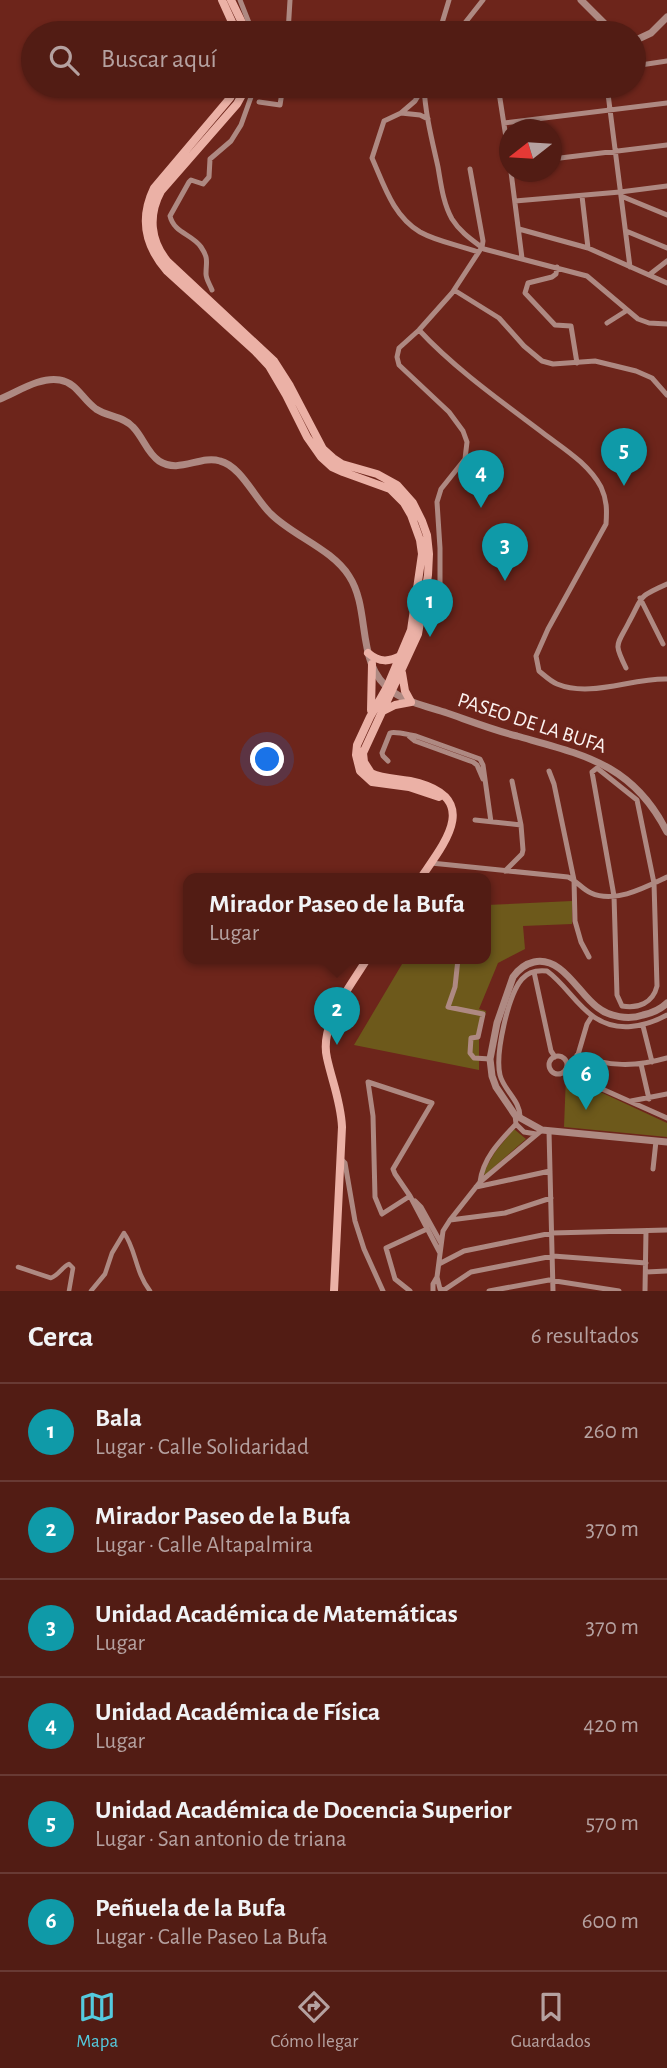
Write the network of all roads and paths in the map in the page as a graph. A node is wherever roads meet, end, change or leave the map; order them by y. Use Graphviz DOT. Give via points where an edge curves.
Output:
graph roads {
  1 [pos="222,0"];
  2 [pos="231,0"];
  3 [pos="240,0"];
  4 [pos="290,0"];
  5 [pos="449,0"];
  6 [pos="483,0"];
  7 [pos="581,0"];
  8 [pos="667,17"];
  9 [pos="232,21"];
  10 [pos="241,21"];
  11 [pos="248,21"];
  12 [pos="289,21"];
  13 [pos="443,21"];
  14 [pos="466,21"];
  15 [pos="602,21"];
  16 [pos="646,35"];
  17 [pos="667,61"];
  18 [pos="646,64"];
  19 [pos="231,98"];
  20 [pos="237,98"];
  21 [pos="248,98"];
  22 [pos="281,98"];
  23 [pos="417,98"];
  24 [pos="425,98"];
  25 [pos="499,98"];
  26 [pos="608,98"];
  27 [pos="251,100"];
  28 [pos="259,102"];
  29 [pos="667,103"];
  30 [pos="610,110"];
  31 [pos="401,113"];
  32 [pos="428,119"];
  33 [pos="503,119"];
  34 [pos="537,119"];
  35 [pos="667,145"];
  36 [pos="616,151"];
  37 [pos="562,158"];
  38 [pos="470,169"];
  39 [pos="512,182"];
  40 [pos="667,186"];
  41 [pos="621,194"];
  42 [pos="582,196"];
  43 [pos="515,201"];
  44 [pos="667,215"];
  45 [pos="519,229"];
  46 [pos="626,231"];
  47 [pos="588,248"];
  48 [pos="667,248"];
  49 [pos="480,249"];
  50 [pos="522,258"];
  51 [pos="667,261"];
  52 [pos="556,267"];
  53 [pos="630,267"];
  54 [pos="649,275"];
  55 [pos="667,283"];
  56 [pos="212,290"];
  57 [pos="454,290"];
  58 [pos="626,311"];
  59 [pos="607,323"];
  60 [pos="667,324"];
  61 [pos="419,330"];
  62 [pos="577,363"];
  63 [pos="667,395"];
  64 [pos="0,399"];
  65 [pos="667,584"];
  66 [pos="440,586"];
  67 [pos="640,598"];
  68 [pos="663,644"];
  69 [pos="368,653"];
  70 [pos="402,655"];
  71 [pos="372,664"];
  72 [pos="626,668"];
  73 [pos="402,673"];
  74 [pos="667,679"];
  75 [pos="390,689"];
  76 [pos="411,702"];
  77 [pos="382,713"];
  78 [pos="370,717"];
  79 [pos="388,761"];
  80 [pos="548,771"];
  81 [pos="512,781"];
  82 [pos="450,803"];
  83 [pos="475,820"];
  84 [pos="491,822"];
  85 [pos="521,825"];
  86 [pos="667,832"];
  87 [pos="431,863"];
  88 [pos="505,872"];
  89 [pos="424,873"];
  90 [pos="667,877"];
  91 [pos="574,880"];
  92 [pos="654,883"];
  93 [pos="614,896"];
  94 [pos="589,957"];
  95 [pos="365,964"];
  96 [pos="458,964"];
  97 [pos="534,972"];
  98 [pos="667,1003"];
  99 [pos="667,1015"];
  100 [pos="592,1016"];
  101 [pos="643,1026"];
  102 [pos="577,1055"];
  103 [pos="555,1057"];
  104 [pos="667,1058"];
  105 [pos="490,1059"];
  106 [pos="653,1062"];
  107 [pos="641,1064"];
  108 [pos="564,1072"];
  109 [pos="572,1075"];
  110 [pos="667,1094"];
  111 [pos="649,1099"];
  112 [pos="628,1102"];
  113 [pos="667,1118"];
  114 [pos="517,1119"];
  115 [pos="542,1131"];
  116 [pos="656,1141"];
  117 [pos="667,1142"];
  118 [pos="341,1158"];
  119 [pos="653,1169"];
  120 [pos="550,1171"];
  121 [pos="478,1185"];
  122 [pos="410,1196"];
  123 [pos="551,1198"];
  124 [pos="450,1220"];
  125 [pos="427,1229"];
  126 [pos="667,1230"];
  127 [pos="646,1231"];
  128 [pos="552,1233"];
  129 [pos="441,1243"];
  130 [pos="440,1254"];
  131 [pos="553,1256"];
  132 [pos="646,1263"];
  133 [pos="439,1264"];
  134 [pos="18,1267"];
  135 [pos="667,1271"];
  136 [pos="646,1272"];
  137 [pos="437,1276"];
  138 [pos="554,1280"];
  139 [pos="586,1288"];
  140 [pos="493,1290"];
  141 [pos="69,1291"];
  142 [pos="91,1291"];
  143 [pos="150,1291"];
  144 [pos="334,1291"];
  145 [pos="383,1291"];
  146 [pos="410,1291"];
  147 [pos="433,1291"];
  148 [pos="553,1291"];
  149 [pos="615,1291"];
  150 [pos="645,1291"];
  1 -- 9 [label="main road"];
  2 -- 10 [label="main road"];
  3 -- 11 [label="street"];
  4 -- 12 [label="street"];
  5 -- 13 [label="street"];
  6 -- 14 [label="street"];
  7 -- 15 [label="street"];
  8 -- 16 [label="street"];
  17 -- 18 [label="street"];
  19 -- 70 [label="main road" via="154,188 146,211 149,243 167,271 269,366 321,457 332,467 390,489 408,508 422,554 413,620"];
  20 -- 73 [label="main road" via="161,191 154,207 153,232 168,262 274,362 323,449 342,464 391,481 416,508 427,535 428,575 418,634"];
  21 -- 27 [label="street"];
  22 -- 28 [label="street" via="280,105"];
  23 -- 31 [label="street"];
  24 -- 32 [label="street"];
  25 -- 33 [label="street"];
  26 -- 30 [label="street"];
  27 -- 56 [label="street" via="231,141 210,159 209,177 203,184 188,181 170,216 206,256"];
  29 -- 30 [label="street"];
  30 -- 34 [label="street"];
  30 -- 36 [label="street"];
  31 -- 32 [label="street"];
  31 -- 49 [label="street" via="384,121 372,158 392,202 407,223 421,232"];
  32 -- 49 [label="street" via="445,202 452,219"];
  35 -- 36 [label="street"];
  36 -- 37 [label="street"];
  36 -- 41 [label="street"];
  38 -- 49 [label="street" via="483,240"];
  39 -- 43 [label="street"];
  40 -- 41 [label="street"];
  41 -- 42 [label="street"];
  41 -- 44 [label="street"];
  41 -- 46 [label="street"];
  42 -- 43 [label="street"];
  42 -- 47 [label="street"];
  43 -- 45 [label="street"];
  45 -- 47 [label="street"];
  45 -- 50 [label="street"];
  46 -- 48 [label="street"];
  46 -- 53 [label="street"];
  47 -- 53 [label="street"];
  49 -- 50 [label="street"];
  49 -- 57 [label="street"];
  50 -- 52 [label="street"];
  51 -- 54 [label="street"];
  52 -- 58 [label="street" via="587,276"];
  52 -- 62 [label="street" via="552,277 528,283 525,293 555,325 571,326"];
  53 -- 54 [label="street"];
  54 -- 55 [label="street"];
  57 -- 61 [label="street"];
  57 -- 62 [label="street" via="499,318 542,361"];
  58 -- 59 [label="street"];
  58 -- 60 [label="street" via="642,321"];
  61 -- 66 [label="street" via="398,348 402,368 449,412 467,442 466,459 441,489 437,502"];
  61 -- 74 [label="street" via="575,456 600,485 608,505 606,524 536,656 539,670 555,684 575,688"];
  62 -- 63 [label="street" via="595,361 636,371 652,378"];
  64 -- 69 [label="street" via="44,380 64,380 94,407 127,421 163,463 174,466 218,460 229,465 271,515 348,574 359,603"];
  65 -- 67 [label="street"];
  67 -- 68 [label="street"];
  67 -- 72 [label="street" via="617,642"];
  69 -- 70 [label="main road" via="381,661"];
  69 -- 71 [label="street"];
  70 -- 75 [label="main road"];
  71 -- 75 [label="street"];
  71 -- 78 [label="main road"];
  73 -- 75 [label="main road"];
  73 -- 76 [label="main road"];
  75 -- 76 [label="street, PASEO DE LA BUFA"];
  75 -- 77 [label="main road"];
  75 -- 78 [label="main road"];
  76 -- 77 [label="main road"];
  76 -- 86 [label="street, PASEO DE LA BUFA" via="601,763 637,789"];
  77 -- 82 [label="main road" via="364,748 367,767 375,775 431,787"];
  78 -- 82 [label="main road" via="355,751 365,776 375,783 426,791"];
  79 -- 84 [label="street" via="382,753 394,732 473,762 484,782"];
  80 -- 91 [label="street"];
  81 -- 85 [label="street"];
  82 -- 87 [label="main road" via="452,826"];
  83 -- 84 [label="street"];
  84 -- 85 [label="street"];
  85 -- 88 [label="street" via="522,854"];
  87 -- 88 [label="street"];
  87 -- 89 [label="main road"];
  88 -- 91 [label="street"];
  90 -- 92 [label="street"];
  91 -- 93 [label="street" via="594,894"];
  91 -- 94 [label="street" via="575,921"];
  92 -- 93 [label="street"];
  92 -- 93 [label="street" via="657,986 650,1000 627,1007 619,1002"];
  92 -- 93 [label="street" via="637,800 597,768 592,772"];
  95 -- 118 [label="main road" via="329,1023 325,1046 340,1102"];
  96 -- 105 [label="street" via="448,1007 483,1014 478,1037 471,1038 470,1053 474,1058"];
  97 -- 100 [label="street" via="547,971"];
  97 -- 103 [label="street"];
  97 -- 114 [label="street" via="524,977 514,994 498,1052 502,1081 519,1105"];
  98 -- 105 [label="street" via="637,1018 609,1014 562,970 543,961 530,963 513,977"];
  99 -- 101 [label="street"];
  100 -- 101 [label="street" via="615,1025"];
  100 -- 102 [label="street"];
  101 -- 106 [label="street"];
  102 -- 107 [label="street" via="613,1065"];
  102 -- 109 [label="street"];
  103 -- 108 [label="street" via="565,1059"];
  103 -- 108 [label="street" via="551,1069"];
  104 -- 106 [label="street"];
  105 -- 114 [label="street" via="496,1087"];
  106 -- 107 [label="street"];
  107 -- 111 [label="street"];
  108 -- 109 [label="street"];
  109 -- 112 [label="street"];
  110 -- 111 [label="street"];
  111 -- 112 [label="street"];
  112 -- 113 [label="street"];
  114 -- 115 [label="street"];
  114 -- 121 [label="street" via="492,1150"];
  115 -- 116 [label="street"];
  115 -- 120 [label="street"];
  115 -- 121 [label="street"];
  116 -- 117 [label="street"];
  116 -- 119 [label="street"];
  118 -- 144 [label="main road"];
  118 -- 145 [label="street" via="355,1221"];
  120 -- 121 [label="street"];
  120 -- 123 [label="street"];
  121 -- 124 [label="street"];
  122 -- 122 [label="street" via="382,1214 375,1197 368,1082 432,1103 393,1169"];
  122 -- 125 [label="street"];
  122 -- 129 [label="street"];
  123 -- 124 [label="street" via="505,1213"];
  123 -- 128 [label="street"];
  124 -- 129 [label="street"];
  125 -- 130 [label="street"];
  125 -- 146 [label="street" via="386,1248 395,1279"];
  126 -- 127 [label="street"];
  127 -- 128 [label="street"];
  127 -- 132 [label="street"];
  128 -- 131 [label="street"];
  128 -- 133 [label="street" via="464,1251"];
  129 -- 130 [label="street"];
  130 -- 133 [label="street"];
  131 -- 132 [label="street"];
  131 -- 137 [label="street" via="471,1272 444,1290"];
  131 -- 138 [label="street"];
  132 -- 136 [label="street"];
  133 -- 137 [label="street"];
  134 -- 141 [label="street" via="51,1278 71,1265"];
  135 -- 136 [label="street"];
  136 -- 150 [label="street"];
  137 -- 147 [label="street"];
  138 -- 139 [label="street"];
  138 -- 140 [label="street"];
  138 -- 148 [label="street"];
  139 -- 149 [label="street"];
  142 -- 143 [label="street" via="105,1274 124,1233"];
}
